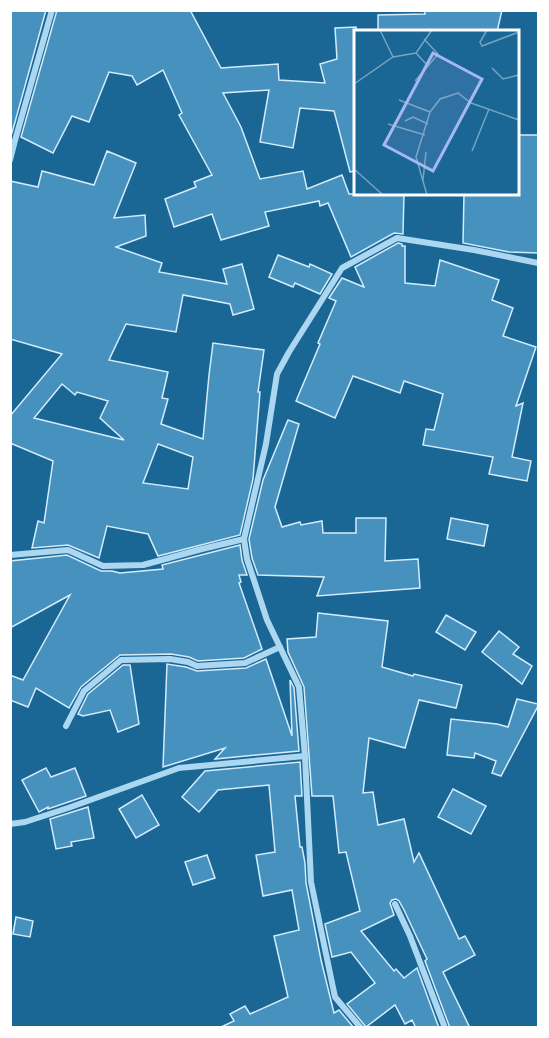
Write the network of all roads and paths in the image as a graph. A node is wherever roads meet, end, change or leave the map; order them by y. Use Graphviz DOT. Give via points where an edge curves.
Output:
graph roads {
  1 [pos="52,10"];
  2 [pos="12,143"];
  3 [pos="10,160"];
  4 [pos="538,263"];
  5 [pos="244,539"];
  6 [pos="10,555"];
  7 [pos="280,647"];
  8 [pos="66,726"];
  9 [pos="305,756"];
  10 [pos="10,824"];
  11 [pos="395,904"];
  12 [pos="361,1028"];
  13 [pos="446,1028"];
  1 -- 2 [label="street"];
  2 -- 3 [label="street"];
  4 -- 5 [label="street" via="397,238 342,268 277,374 267,444"];
  5 -- 6 [label="street" via="143,566 103,566 68,550"];
  5 -- 7 [label="street" via="257,590"];
  7 -- 8 [label="street" via="235,664 197,666 170,659 121,660 84,691"];
  7 -- 9 [label="street" via="299,687"];
  9 -- 10 [label="street" via="179,768 68,808"];
  9 -- 12 [label="street" via="311,882 318,917 335,997"];
  11 -- 13 [label="street"];
}
